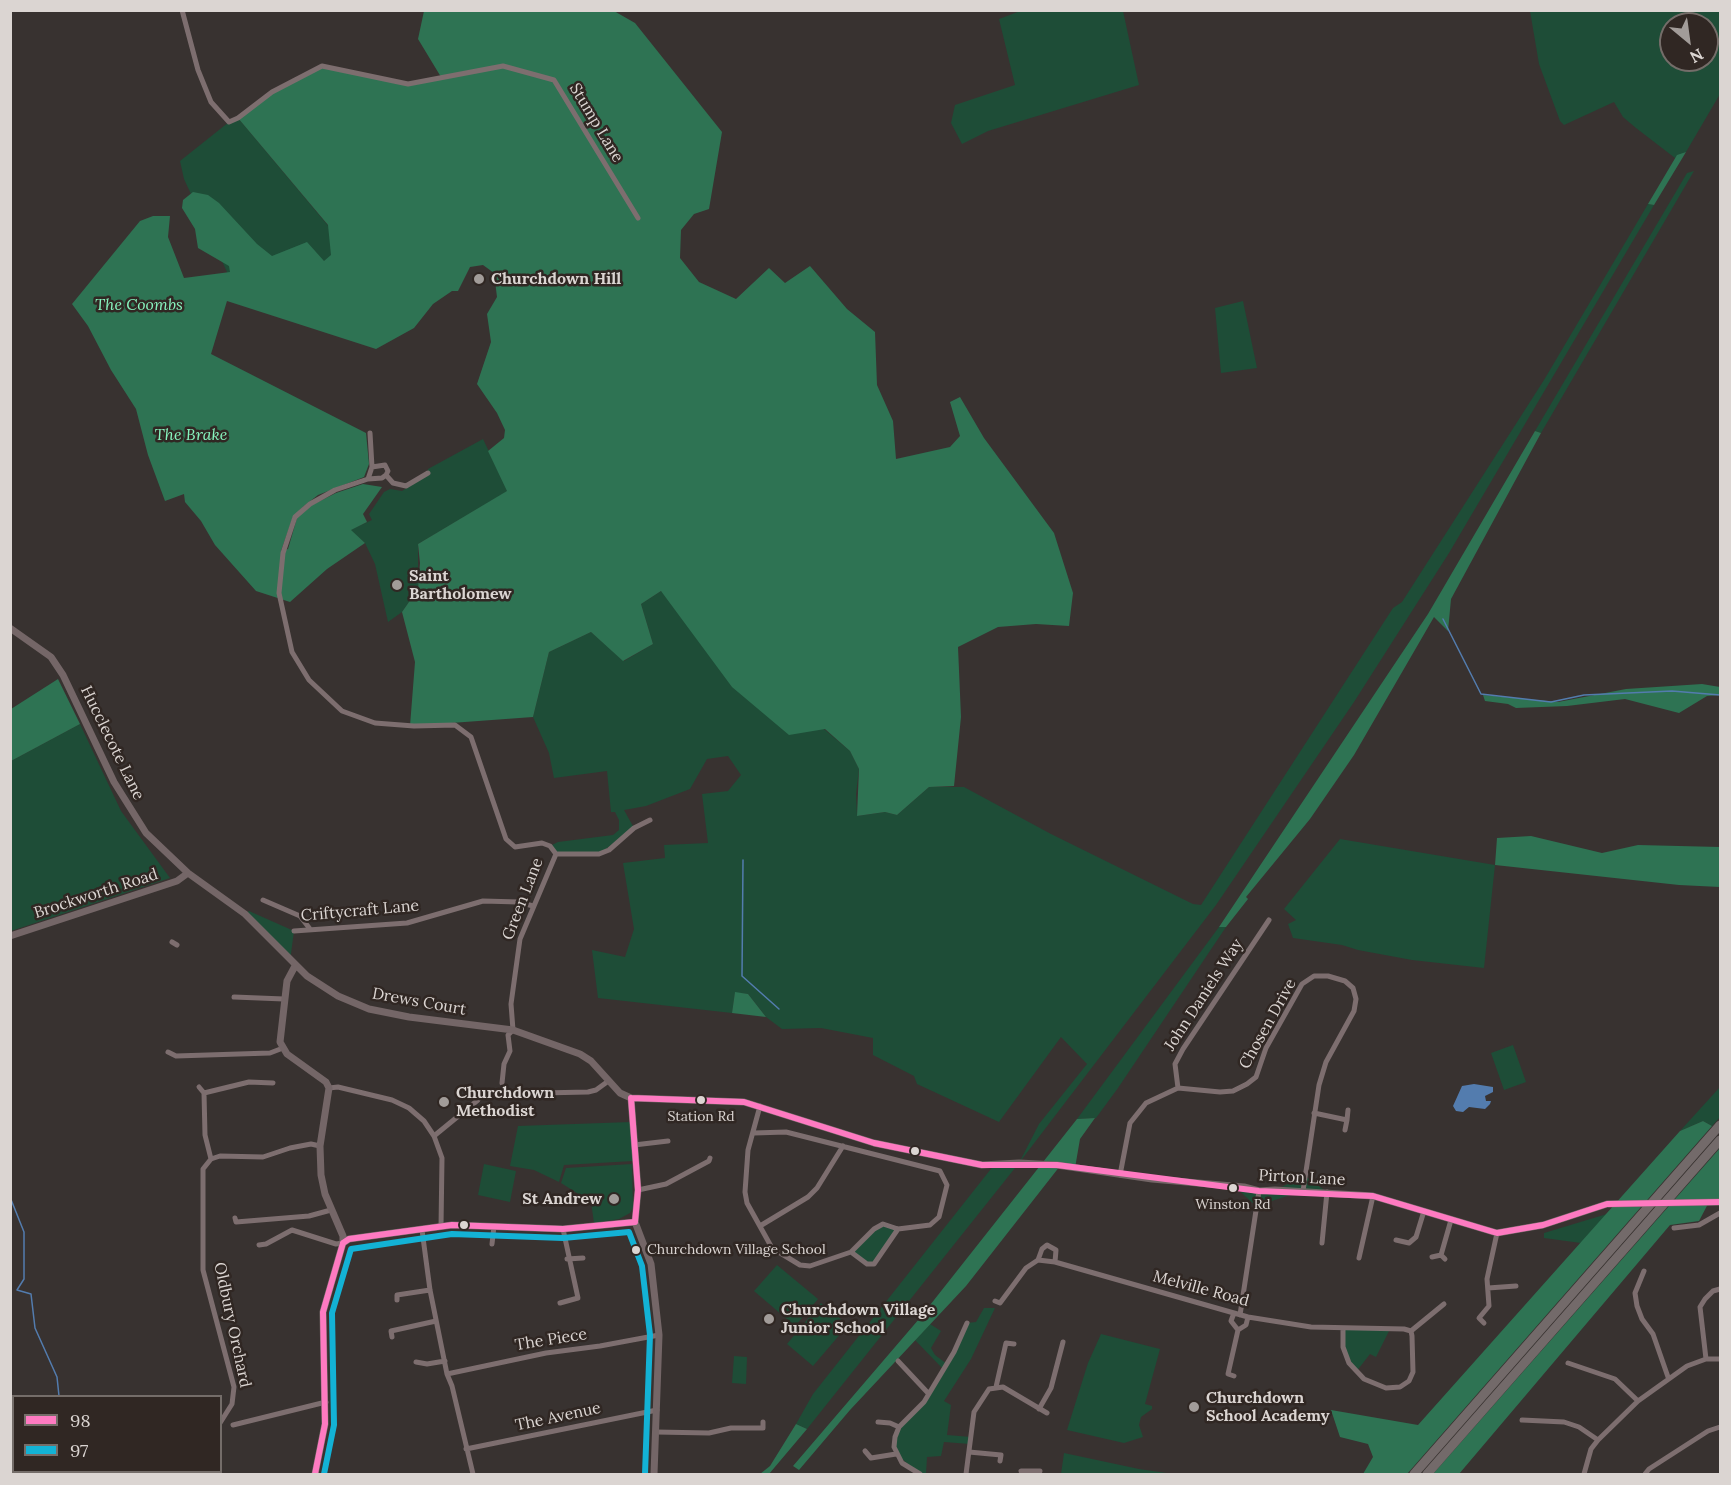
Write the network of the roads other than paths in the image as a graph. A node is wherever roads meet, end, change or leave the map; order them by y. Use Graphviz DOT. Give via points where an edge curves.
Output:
graph roads {
  1 [pos="182,10"];
  2 [pos="638,219"];
  3 [pos="370,433"];
  4 [pos="372,467"];
  5 [pos="428,473"];
  6 [pos="386,475"];
  7 [pos="368,479"];
  8 [pos="10,628"];
  9 [pos="650,820"];
  10 [pos="556,854"];
  11 [pos="188,873"];
  12 [pos="263,900"];
  13 [pos="533,906"];
  14 [pos="1269,920"];
  15 [pos="310,929"];
  16 [pos="294,931"];
  17 [pos="10,936"];
  18 [pos="296,966"];
  19 [pos="234,997"];
  20 [pos="284,999"];
  21 [pos="513,1030"];
  22 [pos="283,1048"];
  23 [pos="168,1052"];
  24 [pos="268,1075"];
  25 [pos="607,1082"];
  26 [pos="502,1083"];
  27 [pos="199,1087"];
  28 [pos="329,1088"];
  29 [pos="1178,1088"];
  30 [pos="204,1093"];
  31 [pos="541,1093"];
  32 [pos="631,1098"];
  33 [pos="478,1100"];
  34 [pos="760,1106"];
  35 [pos="1348,1110"];
  36 [pos="1314,1113"];
  37 [pos="1347,1120"];
  38 [pos="1720,1125"];
  39 [pos="1345,1130"];
  40 [pos="754,1133"];
  41 [pos="661,1135"];
  42 [pos="434,1136"];
  43 [pos="1720,1140"];
  44 [pos="634,1145"];
  45 [pos="320,1146"];
  46 [pos="843,1146"];
  47 [pos="211,1159"];
  48 [pos="711,1161"];
  49 [pos="1120,1175"];
  50 [pos="638,1190"];
  51 [pos="1259,1191"];
  52 [pos="1303,1191"];
  53 [pos="1327,1192"];
  54 [pos="1373,1196"];
  55 [pos="1720,1202"];
  56 [pos="331,1210"];
  57 [pos="1424,1211"];
  58 [pos="1720,1213"];
  59 [pos="235,1218"];
  60 [pos="1451,1220"];
  61 [pos="635,1222"];
  62 [pos="494,1226"];
  63 [pos="760,1226"];
  64 [pos="441,1227"];
  65 [pos="1674,1228"];
  66 [pos="563,1229"];
  67 [pos="898,1229"];
  68 [pos="422,1230"];
  69 [pos="1497,1233"];
  70 [pos="1396,1240"];
  71 [pos="343,1243"];
  72 [pos="1322,1243"];
  73 [pos="492,1244"];
  74 [pos="264,1246"];
  75 [pos="850,1252"];
  76 [pos="1432,1257"];
  77 [pos="583,1258"];
  78 [pos="1359,1258"];
  79 [pos="567,1259"];
  80 [pos="1038,1260"];
  81 [pos="1055,1262"];
  82 [pos="1644,1272"];
  83 [pos="1516,1286"];
  84 [pos="1488,1288"];
  85 [pos="1720,1289"];
  86 [pos="430,1290"];
  87 [pos="397,1295"];
  88 [pos="996,1300"];
  89 [pos="560,1303"];
  90 [pos="1444,1304"];
  91 [pos="1237,1314"];
  92 [pos="1248,1317"];
  93 [pos="1479,1319"];
  94 [pos="436,1321"];
  95 [pos="967,1323"];
  96 [pos="1343,1328"];
  97 [pos="1238,1330"];
  98 [pos="1411,1331"];
  99 [pos="391,1332"];
  100 [pos="659,1335"];
  101 [pos="1000,1340"];
  102 [pos="1063,1342"];
  103 [pos="1006,1343"];
  104 [pos="1014,1344"];
  105 [pos="1706,1359"];
  106 [pos="1720,1359"];
  107 [pos="445,1361"];
  108 [pos="898,1361"];
  109 [pos="416,1362"];
  110 [pos="1568,1363"];
  111 [pos="447,1374"];
  112 [pos="1228,1374"];
  113 [pos="1668,1377"];
  114 [pos="996,1387"];
  115 [pos="927,1392"];
  116 [pos="1638,1401"];
  117 [pos="326,1402"];
  118 [pos="1039,1409"];
  119 [pos="657,1410"];
  120 [pos="1047,1413"];
  121 [pos="222,1419"];
  122 [pos="1522,1420"];
  123 [pos="763,1422"];
  124 [pos="878,1422"];
  125 [pos="233,1425"];
  126 [pos="899,1427"];
  127 [pos="1720,1427"];
  128 [pos="656,1432"];
  129 [pos="1598,1440"];
  130 [pos="466,1449"];
  131 [pos="865,1451"];
  132 [pos="969,1452"];
  133 [pos="897,1454"];
  134 [pos="1000,1461"];
  135 [pos="1021,1463"];
  136 [pos="1040,1471"];
  137 [pos="1022,1473"];
  138 [pos="315,1474"];
  139 [pos="473,1474"];
  140 [pos="654,1474"];
  141 [pos="920,1474"];
  142 [pos="966,1474"];
  143 [pos="1414,1474"];
  144 [pos="1427,1474"];
  145 [pos="1584,1474"];
  146 [pos="1645,1474"];
  1 -- 2 [label="street, Stump Lane" via="211,102 228,122 272,92 322,66 408,84 503,66 554,80"];
  3 -- 4 [label="street"];
  4 -- 6 [label="street" via="385,465"];
  4 -- 7 [label="street"];
  5 -- 6 [label="street" via="406,486 393,483"];
  6 -- 7 [label="street"];
  7 -- 10 [label="street" via="327,495 295,517 283,553 279,593 292,652 309,680 342,711 375,723 455,725 471,737 506,838 515,847 542,843"];
  8 -- 11 [label="street, Hucclecote Lane" via="51,657 134,818"];
  9 -- 10 [label="street" via="599,854"];
  10 -- 13 [label="street, Green Lane"];
  11 -- 17 [label="street, Brockworth Road" via="177,881"];
  11 -- 18 [label="street, Hucclecote Lane" via="245,914"];
  12 -- 15 [label="street" via="300,916"];
  13 -- 15 [label="street, Criftycraft Lane" via="483,901 407,923"];
  13 -- 21 [label="street, Green Lane" via="515,963"];
  14 -- 29 [label="street, John Daniels Way" via="1183,1049 1175,1064"];
  15 -- 16 [label="street, Criftycraft Lane"];
  18 -- 20 [label="street" via="287,981"];
  18 -- 21 [label="street, Drews Court" via="323,988 369,1009"];
  19 -- 20 [label="street"];
  20 -- 22 [label="street" via="280,1042"];
  21 -- 25 [label="street" via="580,1054 591,1061"];
  21 -- 26 [label="street, Green Lane" via="508,1035 510,1051"];
  22 -- 23 [label="street" via="270,1053 176,1056"];
  22 -- 28 [label="street"];
  24 -- 30 [label="street" via="270,1083 249,1082"];
  25 -- 31 [label="street" via="588,1092"];
  25 -- 32 [label="street"];
  27 -- 30 [label="street"];
  28 -- 42 [label="street" via="392,1100 413,1111"];
  28 -- 45 [label="street"];
  29 -- 36 [label="street, Chosen Drive" via="1220,1092 1247,1084 1256,1077 1266,1047 1302,984 1314,976 1328,976 1345,981 1353,988 1356,999 1354,1011 1326,1062"];
  29 -- 49 [label="street" via="1146,1103 1130,1123"];
  30 -- 47 [label="street, Oldbury Orchard" via="205,1134"];
  32 -- 34 [label="street, Pirton Lane" via="726,1100"];
  32 -- 44 [label="street"];
  33 -- 42 [label="street"];
  34 -- 40 [label="street"];
  34 -- 49 [label="street, Pirton Lane" via="906,1151 982,1165 1057,1165"];
  35 -- 37 [label="street"];
  36 -- 37 [label="street"];
  36 -- 52 [label="street, Chosen Drive"];
  37 -- 39 [label="street"];
  38 -- 143 [label="highway"];
  40 -- 46 [label="street" via="786,1132"];
  40 -- 63 [label="street" via="748,1150 745,1192"];
  41 -- 44 [label="street" via="665,1142"];
  42 -- 64 [label="street" via="441,1158"];
  43 -- 144 [label="highway"];
  44 -- 50 [label="street"];
  45 -- 47 [label="street" via="311,1144 262,1157"];
  45 -- 56 [label="street" via="321,1175"];
  46 -- 63 [label="street" via="808,1197"];
  46 -- 67 [label="street" via="929,1166 945,1178 936,1222"];
  47 -- 121 [label="street, Oldbury Orchard" via="203,1168 203,1270 234,1396"];
  48 -- 50 [label="street" via="666,1184"];
  49 -- 51 [label="street, Pirton Lane"];
  50 -- 61 [label="street"];
  51 -- 52 [label="street, Pirton Lane"];
  51 -- 91 [label="street"];
  52 -- 53 [label="street, Pirton Lane"];
  53 -- 54 [label="street, Pirton Lane"];
  53 -- 72 [label="street"];
  54 -- 57 [label="street, Pirton Lane"];
  54 -- 78 [label="street"];
  55 -- 69 [label="street, Pirton Lane" via="1622,1203 1589,1208 1535,1227"];
  56 -- 59 [label="street" via="299,1217 236,1222"];
  56 -- 71 [label="street"];
  57 -- 60 [label="street, Pirton Lane"];
  57 -- 70 [label="street" via="1416,1237 1409,1243"];
  58 -- 65 [label="street" via="1699,1225"];
  60 -- 69 [label="street, Pirton Lane"];
  60 -- 76 [label="street" via="1443,1257"];
  61 -- 66 [label="street"];
  61 -- 100 [label="street" via="651,1264"];
  62 -- 64 [label="street"];
  62 -- 66 [label="street"];
  62 -- 73 [label="street"];
  63 -- 75 [label="street" via="772,1248 800,1265 810,1266"];
  64 -- 68 [label="street"];
  66 -- 79 [label="street"];
  67 -- 75 [label="street" via="883,1224"];
  67 -- 75 [label="street" via="873,1264"];
  68 -- 71 [label="street"];
  68 -- 86 [label="street"];
  69 -- 84 [label="street"];
  71 -- 74 [label="street" via="292,1230"];
  71 -- 117 [label="street" via="323,1312"];
  77 -- 79 [label="street"];
  79 -- 89 [label="street" via="578,1298"];
  80 -- 81 [label="street, Melville Road"];
  80 -- 81 [label="street, Melville Road" via="1047,1245 1056,1250"];
  80 -- 88 [label="street, Melville Road" via="1026,1268 1000,1304"];
  81 -- 91 [label="street, Melville Road"];
  82 -- 113 [label="street" via="1635,1293 1637,1306 1653,1334"];
  83 -- 84 [label="street"];
  84 -- 93 [label="street" via="1489,1306"];
  85 -- 105 [label="street" via="1713,1291 1700,1307"];
  86 -- 87 [label="street"];
  86 -- 94 [label="street"];
  90 -- 98 [label="street"];
  91 -- 92 [label="street, Melville Road"];
  91 -- 97 [label="street" via="1231,1321"];
  92 -- 96 [label="street, Melville Road"];
  92 -- 97 [label="street" via="1246,1325"];
  94 -- 99 [label="street"];
  94 -- 107 [label="street"];
  95 -- 115 [label="street" via="954,1352"];
  96 -- 98 [label="street, Melville Road"];
  96 -- 98 [label="street" via="1343,1347 1349,1363 1364,1379 1386,1388 1400,1387 1413,1372"];
  97 -- 112 [label="street"];
  100 -- 111 [label="street, The Piece"];
  100 -- 119 [label="street"];
  101 -- 103 [label="street"];
  102 -- 118 [label="street" via="1051,1388"];
  103 -- 104 [label="street"];
  103 -- 114 [label="street"];
  105 -- 106 [label="street"];
  105 -- 113 [label="street"];
  107 -- 109 [label="street"];
  107 -- 111 [label="street"];
  108 -- 115 [label="street"];
  110 -- 116 [label="street" via="1615,1379"];
  111 -- 130 [label="street"];
  113 -- 116 [label="street"];
  114 -- 118 [label="street" via="1010,1390"];
  114 -- 132 [label="street" via="983,1395 974,1412"];
  115 -- 126 [label="street" via="924,1401"];
  116 -- 129 [label="street"];
  117 -- 125 [label="street"];
  117 -- 138 [label="street" via="322,1451"];
  118 -- 120 [label="street"];
  119 -- 128 [label="street"];
  119 -- 130 [label="street, The Avenue"];
  122 -- 129 [label="street" via="1564,1422"];
  123 -- 128 [label="street" via="763,1428 730,1428 710,1433"];
  124 -- 126 [label="street"];
  126 -- 133 [label="street" via="894,1447"];
  127 -- 146 [label="street"];
  128 -- 140 [label="street"];
  129 -- 145 [label="street" via="1591,1449"];
  130 -- 139 [label="street"];
  131 -- 133 [label="street" via="871,1458"];
  132 -- 134 [label="street" via="1001,1455"];
  132 -- 142 [label="street"];
  133 -- 141 [label="street"];
  135 -- 137 [label="street"];
  136 -- 137 [label="street"];
}
